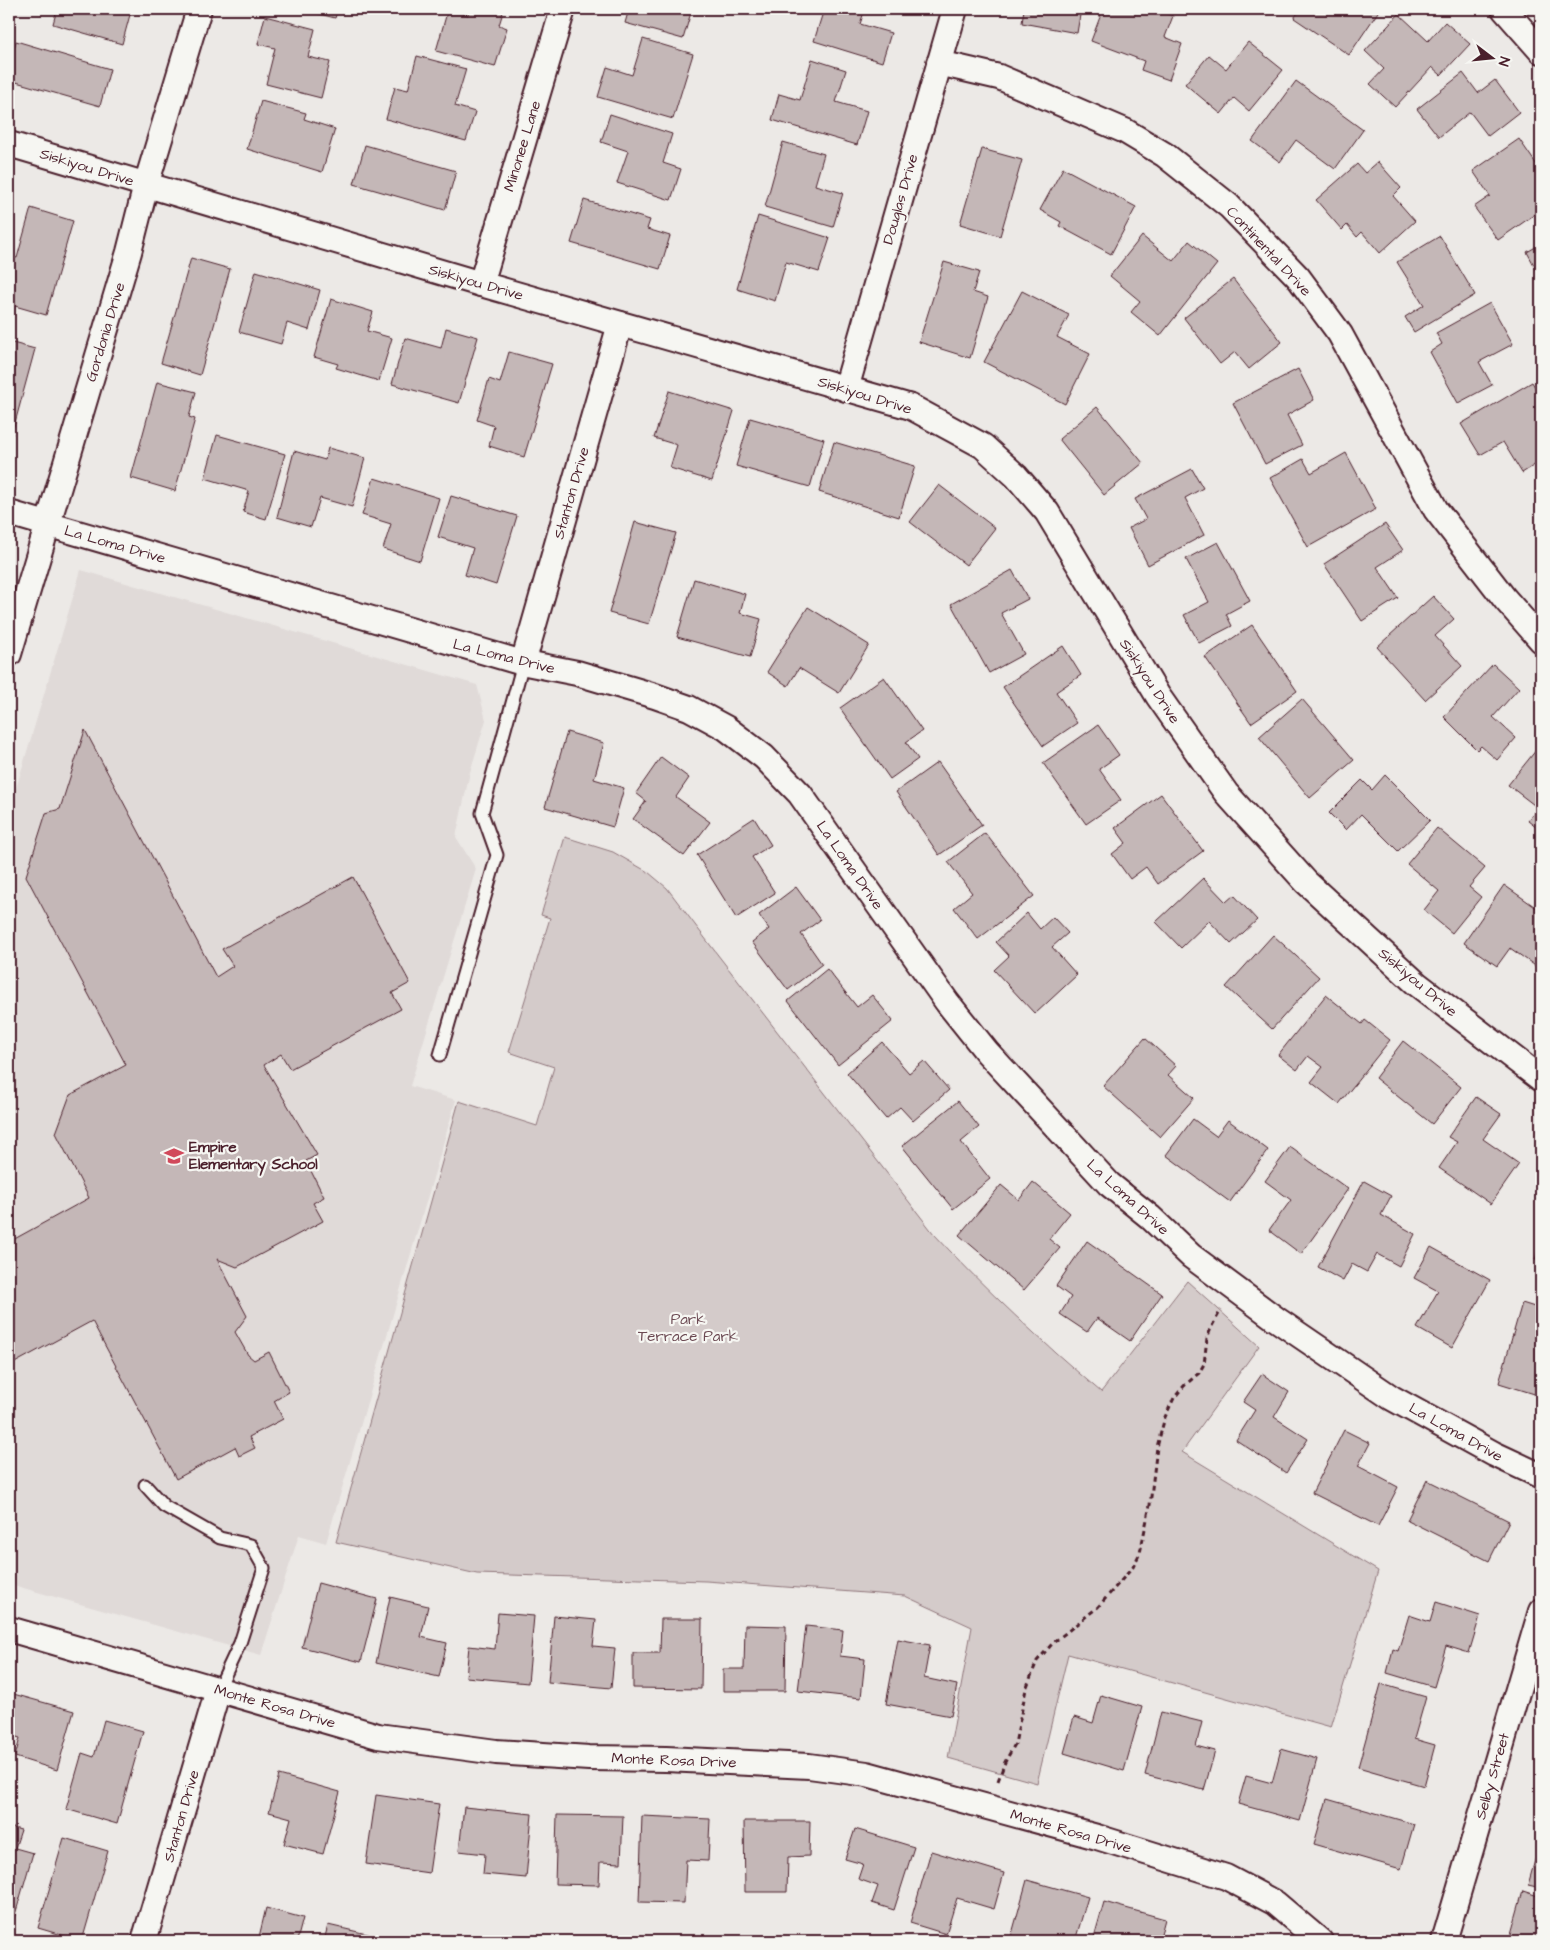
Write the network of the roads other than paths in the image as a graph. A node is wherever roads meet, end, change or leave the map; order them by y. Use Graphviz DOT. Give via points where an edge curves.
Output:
graph roads {
  1 [pos="199,9"];
  2 [pos="564,9"];
  3 [pos="955,9"];
  4 [pos="1504,9"];
  5 [pos="1541,51"];
  6 [pos="939,63"];
  7 [pos="9,144"];
  8 [pos="146,185"];
  9 [pos="481,284"];
  10 [pos="620,324"];
  11 [pos="846,388"];
  12 [pos="9,513"];
  13 [pos="47,524"];
  14 [pos="1541,640"];
  15 [pos="9,654"];
  16 [pos="523,663"];
  17 [pos="440,1054"];
  18 [pos="1541,1079"];
  19 [pos="1541,1476"];
  20 [pos="146,1485"];
  21 [pos="1541,1611"];
  22 [pos="9,1629"];
  23 [pos="218,1690"];
  24 [pos="144,1941"];
  25 [pos="1320,1941"];
  26 [pos="1444,1941"];
  1 -- 8 [label="street, Gordonia Drive"];
  2 -- 9 [label="street, Minonee Lane"];
  3 -- 6 [label="street, Douglas Drive"];
  4 -- 5 [label="street"];
  6 -- 11 [label="street, Douglas Drive"];
  6 -- 14 [label="street, Continental Drive" via="999,77 1125,131 1165,155 1229,206 1298,277 1340,334 1436,510"];
  7 -- 8 [label="street, Siskiyou Drive"];
  8 -- 9 [label="street, Siskiyou Drive"];
  8 -- 13 [label="street, Gordonia Drive"];
  9 -- 10 [label="street, Siskiyou Drive"];
  10 -- 11 [label="street, Siskiyou Drive"];
  10 -- 16 [label="street, Stanton Drive"];
  11 -- 18 [label="street, Siskiyou Drive" via="911,407 953,428 983,446 1016,476 1047,512 1158,696 1226,793 1306,882 1416,984"];
  12 -- 13 [label="street, La Loma Drive"];
  13 -- 15 [label="street, Gordonia Drive"];
  13 -- 16 [label="street, La Loma Drive"];
  16 -- 17 [label="lane" via="482,814 497,855"];
  16 -- 19 [label="street, La Loma Drive" via="577,673 689,708 726,728 764,756 800,794 947,1002 987,1052 1109,1184 1191,1256 1392,1398"];
  20 -- 23 [label="lane" via="164,1506 220,1538 250,1545 264,1568 240,1643"];
  21 -- 26 [label="street, Selby Street"];
  22 -- 23 [label="street, Monte Rosa Drive"];
  23 -- 24 [label="street, Stanton Drive"];
  23 -- 25 [label="street, Monte Rosa Drive" via="378,1736 496,1752 809,1766 867,1774 1096,1837 1226,1877 1275,1903"];
}
